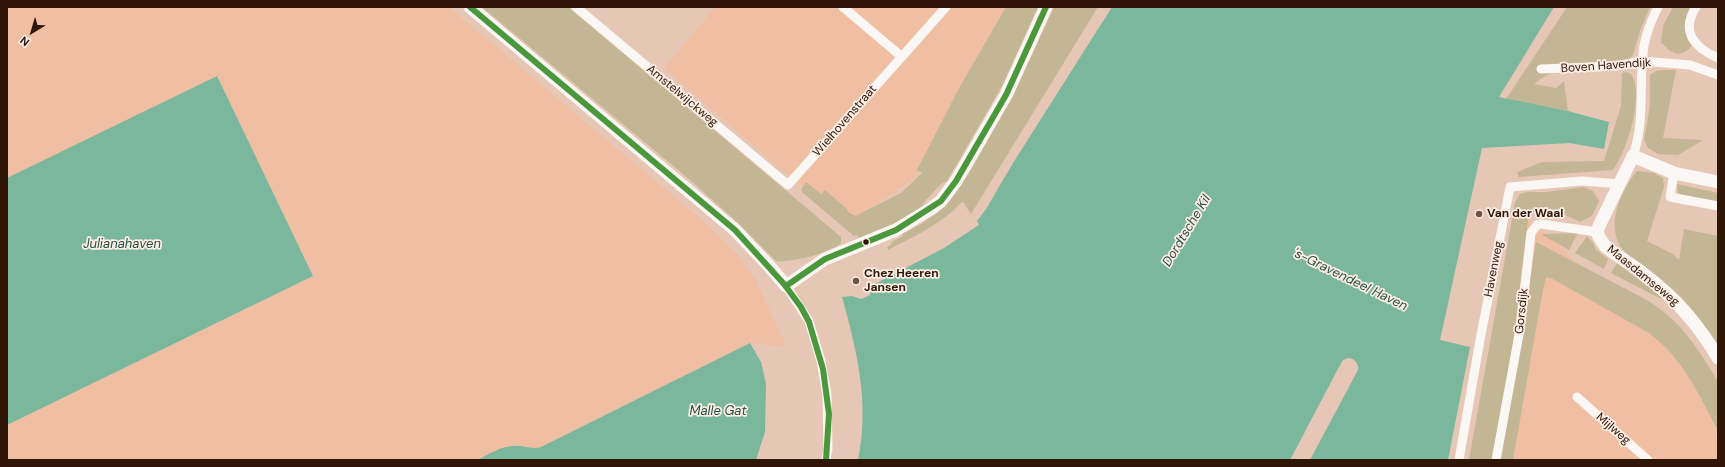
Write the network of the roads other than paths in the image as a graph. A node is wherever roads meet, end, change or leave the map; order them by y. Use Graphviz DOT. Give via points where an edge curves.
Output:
graph roads {
  1 [pos="470,7"];
  2 [pos="576,7"];
  3 [pos="843,7"];
  4 [pos="946,7"];
  5 [pos="1046,7"];
  6 [pos="1658,7"];
  7 [pos="1696,7"];
  8 [pos="902,57"];
  9 [pos="1718,58"];
  10 [pos="1642,61"];
  11 [pos="1541,70"];
  12 [pos="1718,75"];
  13 [pos="1633,156"];
  14 [pos="1674,173"];
  15 [pos="1718,182"];
  16 [pos="1620,184"];
  17 [pos="788,185"];
  18 [pos="1718,206"];
  19 [pos="1598,232"];
  20 [pos="786,286"];
  21 [pos="1718,358"];
  22 [pos="1577,397"];
  23 [pos="826,460"];
  24 [pos="1459,460"];
  25 [pos="1496,460"];
  26 [pos="1648,460"];
  1 -- 20 [label="street" via="735,230"];
  2 -- 17 [label="street, Amstelwijckweg"];
  3 -- 8 [label="street"];
  4 -- 8 [label="street, Wielhovenstraat"];
  5 -- 20 [label="street" via="1006,95 956,181 941,201 896,230 825,259"];
  6 -- 10 [label="street" via="1647,34"];
  7 -- 9 [label="street" via="1690,26 1692,39 1706,53"];
  8 -- 17 [label="street, Wielhovenstraat"];
  10 -- 11 [label="street, Boven Havendijk" via="1616,66"];
  10 -- 12 [label="street, Boven Havendijk" via="1690,66"];
  10 -- 13 [label="street" via="1640,127"];
  13 -- 14 [label="street"];
  13 -- 16 [label="street"];
  14 -- 15 [label="street"];
  14 -- 18 [label="street" via="1670,196"];
  16 -- 19 [label="street"];
  16 -- 24 [label="street, Havenweg" via="1582,181 1510,187"];
  19 -- 21 [label="street, Maasdamseweg" via="1606,246 1644,274 1683,309"];
  19 -- 25 [label="street, Gorsdijk" via="1541,224 1531,233 1520,328"];
  20 -- 23 [label="street" via="809,321 821,361 827,395"];
  22 -- 26 [label="street, Mijlweg"];
}
